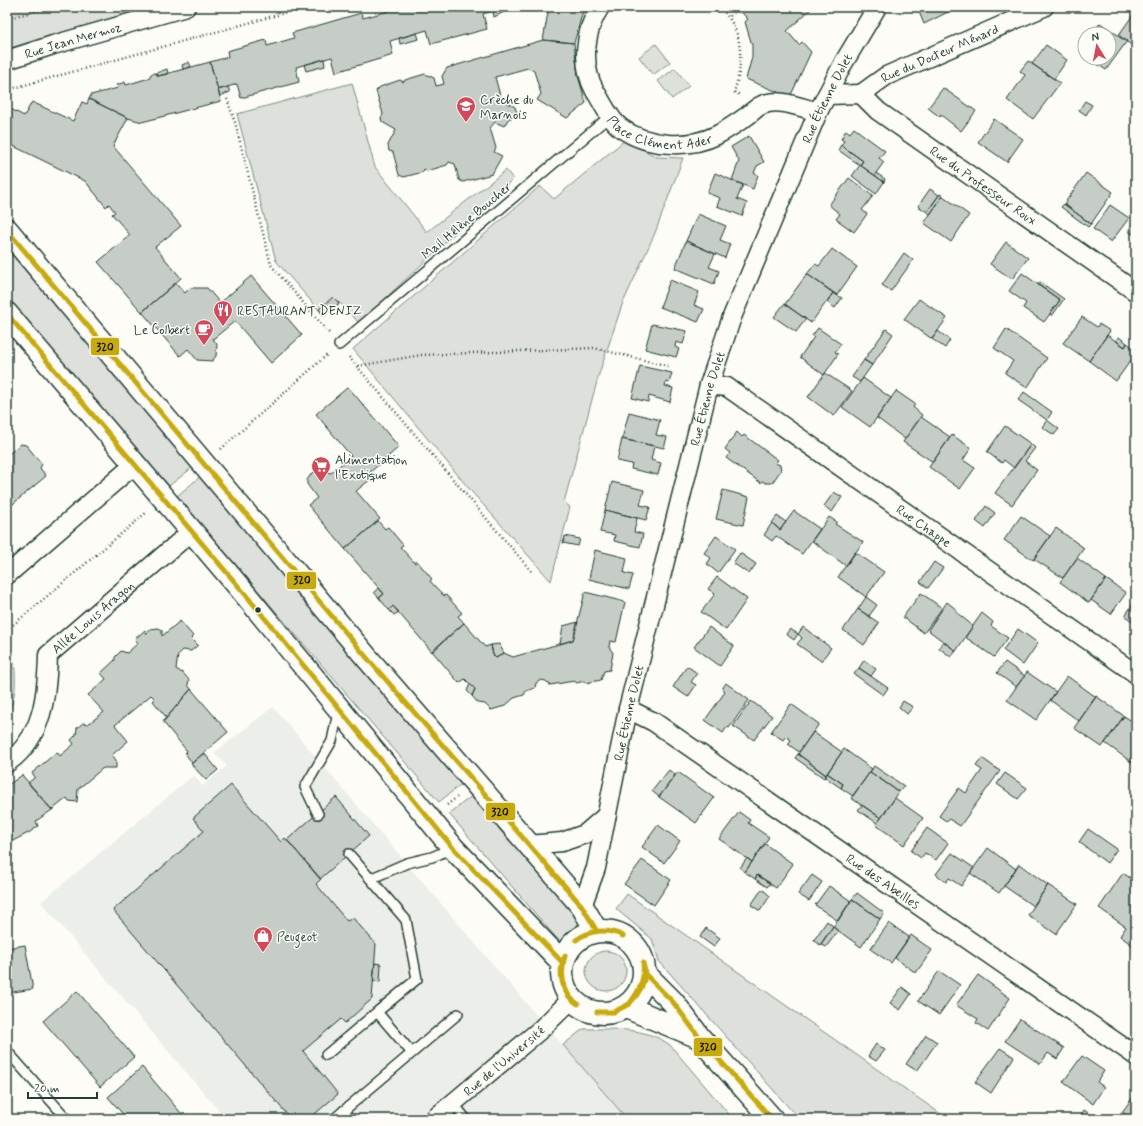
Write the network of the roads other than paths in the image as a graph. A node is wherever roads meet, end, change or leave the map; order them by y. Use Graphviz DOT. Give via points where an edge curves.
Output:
graph roads {
  1 [pos="186,7"];
  2 [pos="600,7"];
  3 [pos="878,7"];
  4 [pos="1044,7"];
  5 [pos="7,60"];
  6 [pos="861,94"];
  7 [pos="827,95"];
  8 [pos="818,112"];
  9 [pos="610,116"];
  10 [pos="7,230"];
  11 [pos="1136,292"];
  12 [pos="7,314"];
  13 [pos="339,345"];
  14 [pos="710,385"];
  15 [pos="135,464"];
  16 [pos="192,531"];
  17 [pos="7,575"];
  18 [pos="1136,674"];
  19 [pos="628,709"];
  20 [pos="339,710"];
  21 [pos="7,763"];
  22 [pos="318,814"];
  23 [pos="607,815"];
  24 [pos="529,845"];
  25 [pos="453,848"];
  26 [pos="349,854"];
  27 [pos="372,878"];
  28 [pos="582,906"];
  29 [pos="596,930"];
  30 [pos="562,962"];
  31 [pos="645,974"];
  32 [pos="572,999"];
  33 [pos="626,1007"];
  34 [pos="377,1012"];
  35 [pos="458,1014"];
  36 [pos="699,1037"];
  37 [pos="7,1052"];
  38 [pos="412,1053"];
  39 [pos="326,1055"];
  40 [pos="1136,1056"];
  41 [pos="453,1103"];
  42 [pos="343,1111"];
  43 [pos="67,1119"];
  44 [pos="334,1119"];
  45 [pos="350,1119"];
  46 [pos="434,1119"];
  47 [pos="466,1119"];
  48 [pos="772,1119"];
  1 -- 5 [label="street, Rue Jean Mermoz"];
  2 -- 9 [label="street, Place Clément Ader" via="593,18 585,52 591,82"];
  3 -- 7 [label="street, Rue Étienne Dolet"];
  4 -- 6 [label="street, Rue du Docteur Ménard" via="886,76"];
  6 -- 7 [label="street"];
  6 -- 11 [label="street, Rue du Professeur Roux" via="878,110"];
  7 -- 8 [label="street, Rue Étienne Dolet"];
  8 -- 9 [label="street, Place Clément Ader" via="776,102 762,104 716,135 696,143 668,144 643,139 621,128"];
  8 -- 14 [label="street, Rue Étienne Dolet" via="732,317"];
  9 -- 13 [label="lane, Mail Hélène Boucher"];
  10 -- 24 [label="main road" via="368,659"];
  12 -- 15 [label="main road"];
  14 -- 18 [label="street, Rue Chappe" via="727,387"];
  14 -- 19 [label="street, Rue Étienne Dolet"];
  15 -- 16 [label="main road"];
  15 -- 17 [label="street"];
  16 -- 20 [label="main road"];
  16 -- 21 [label="street, Allée Louis Aragon" via="48,655 44,710 28,742"];
  19 -- 23 [label="street, Rue Étienne Dolet"];
  19 -- 40 [label="street, Rue des Abeilles" via="654,722"];
  20 -- 22 [label="lane" via="332,741 305,787"];
  20 -- 25 [label="main road"];
  23 -- 24 [label="street" via="585,834 562,842"];
  23 -- 28 [label="street, Rue Étienne Dolet" via="596,868"];
  24 -- 28 [label="main road"];
  25 -- 27 [label="lane" via="432,858 407,863"];
  25 -- 30 [label="main road"];
  26 -- 27 [label="lane"];
  27 -- 34 [label="lane" via="406,920 417,979"];
  28 -- 29 [label="main road"];
  29 -- 30 [label="main road" via="573,943"];
  29 -- 31 [label="main road" via="613,930 628,937 641,953"];
  30 -- 32 [label="main road" via="562,982"];
  31 -- 33 [label="main road" via="641,991"];
  31 -- 36 [label="main road" via="673,1002"];
  32 -- 33 [label="main road" via="591,1012 608,1013"];
  32 -- 41 [label="street, Rue de l'Université" via="540,1030"];
  33 -- 36 [label="main road"];
  34 -- 38 [label="lane"];
  34 -- 39 [label="lane"];
  35 -- 38 [label="lane"];
  36 -- 48 [label="main road"];
  37 -- 43 [label="lane"];
  38 -- 42 [label="lane"];
  41 -- 46 [label="street, Rue de l'Université"];
  41 -- 47 [label="lane"];
  42 -- 44 [label="lane"];
  42 -- 45 [label="lane"];
}
